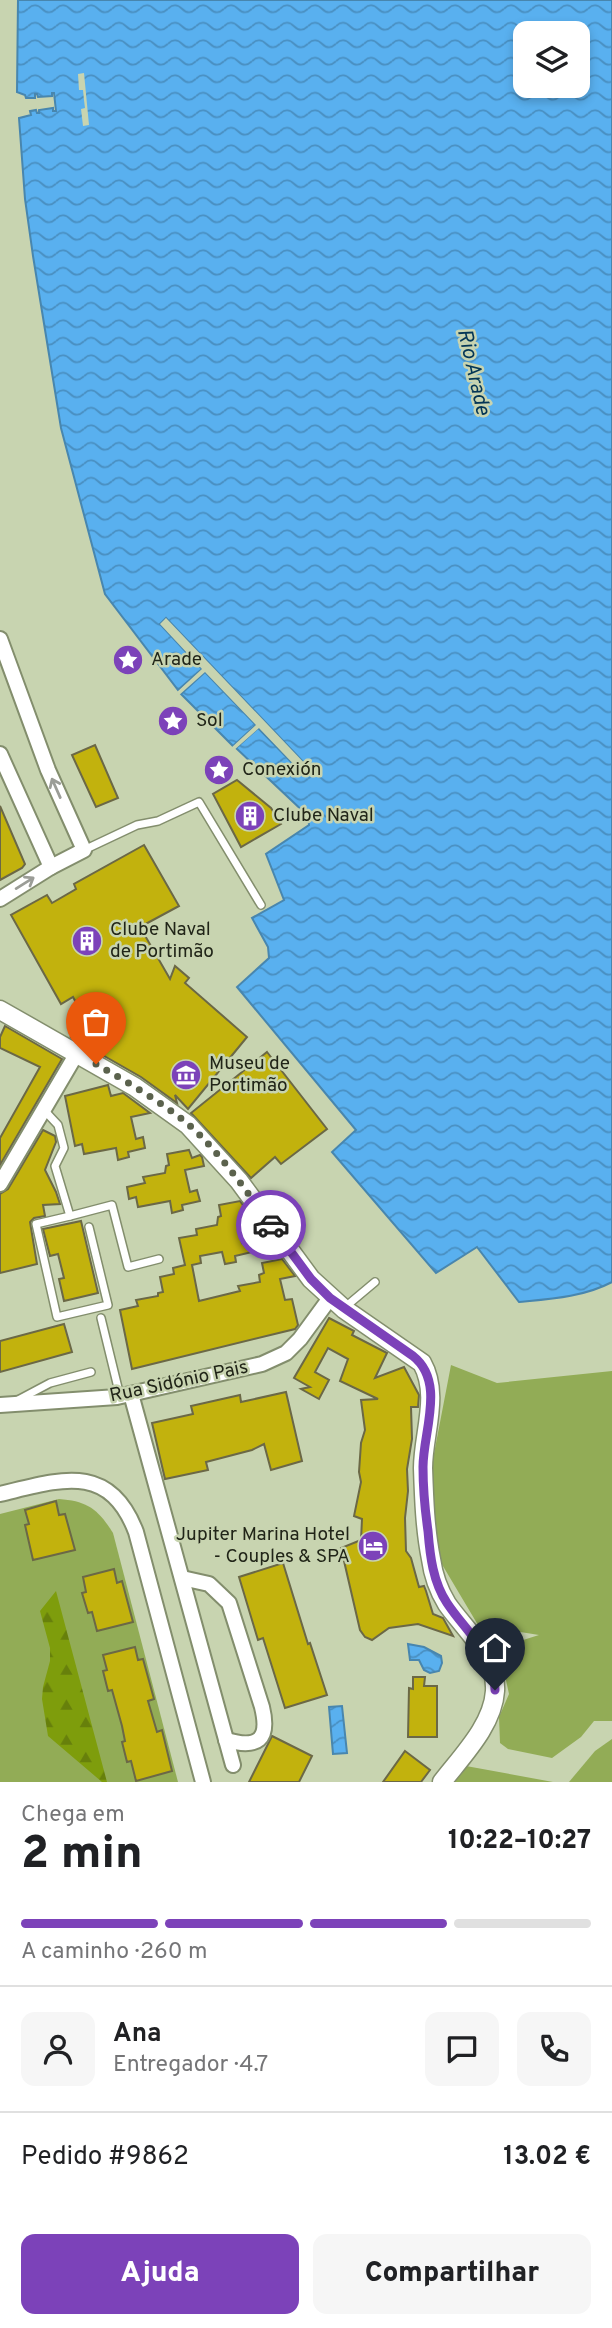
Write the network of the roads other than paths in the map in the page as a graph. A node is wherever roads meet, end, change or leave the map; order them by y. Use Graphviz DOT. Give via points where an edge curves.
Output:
graph roads {
  1 [pos="0,639"];
  2 [pos="0,754"];
  3 [pos="84,850"];
  4 [pos="51,867"];
  5 [pos="0,899"];
  6 [pos="261,905"];
  7 [pos="0,1000"];
  8 [pos="0,1010"];
  9 [pos="37,1031"];
  10 [pos="77,1053"];
  11 [pos="44,1110"];
  12 [pos="0,1184"];
  13 [pos="70,1216"];
  14 [pos="89,1227"];
  15 [pos="159,1259"];
  16 [pos="375,1282"];
  17 [pos="337,1303"];
  18 [pos="101,1318"];
  19 [pos="91,1372"];
  20 [pos="125,1395"];
  21 [pos="5,1404"];
  22 [pos="0,1494"];
  23 [pos="182,1578"];
  24 [pos="226,1740"];
  25 [pos="233,1765"];
  26 [pos="203,1782"];
  27 [pos="442,1782"];
  3 -- 1 [label="street, one-way" via="48,770"];
  2 -- 4 [label="street"];
  3 -- 4 [label="street"];
  3 -- 6 [label="lane" via="199,802"];
  5 -- 4 [label="street, one-way"];
  7 -- 9 [label="street"];
  8 -- 9 [label="street"];
  9 -- 10 [label="street"];
  10 -- 11 [label="street"];
  10 -- 17 [label="street" via="188,1125 239,1181 311,1279"];
  11 -- 12 [label="street"];
  11 -- 13 [label="lane" via="58,1125 64,1148 55,1166"];
  13 -- 14 [label="lane" via="36,1224 57,1317 108,1305"];
  13 -- 15 [label="lane" via="111,1205 128,1267"];
  16 -- 17 [label="lane"];
  17 -- 20 [label="street, Rua Sidónio Pais" via="275,1359"];
  17 -- 27 [label="street" via="422,1363 429,1375 423,1466 431,1560 446,1602 485,1653 495,1678 490,1713"];
  18 -- 20 [label="lane"];
  19 -- 21 [label="lane" via="50,1382"];
  20 -- 21 [label="street, Rua Sidónio Pais"];
  20 -- 23 [label="street"];
  22 -- 26 [label="street" via="59,1480 81,1480 117,1498 130,1515"];
  23 -- 24 [label="street"];
  23 -- 24 [label="street" via="209,1584 229,1603 262,1707 265,1723 260,1739 246,1745"];
  24 -- 25 [label="street"];
}
